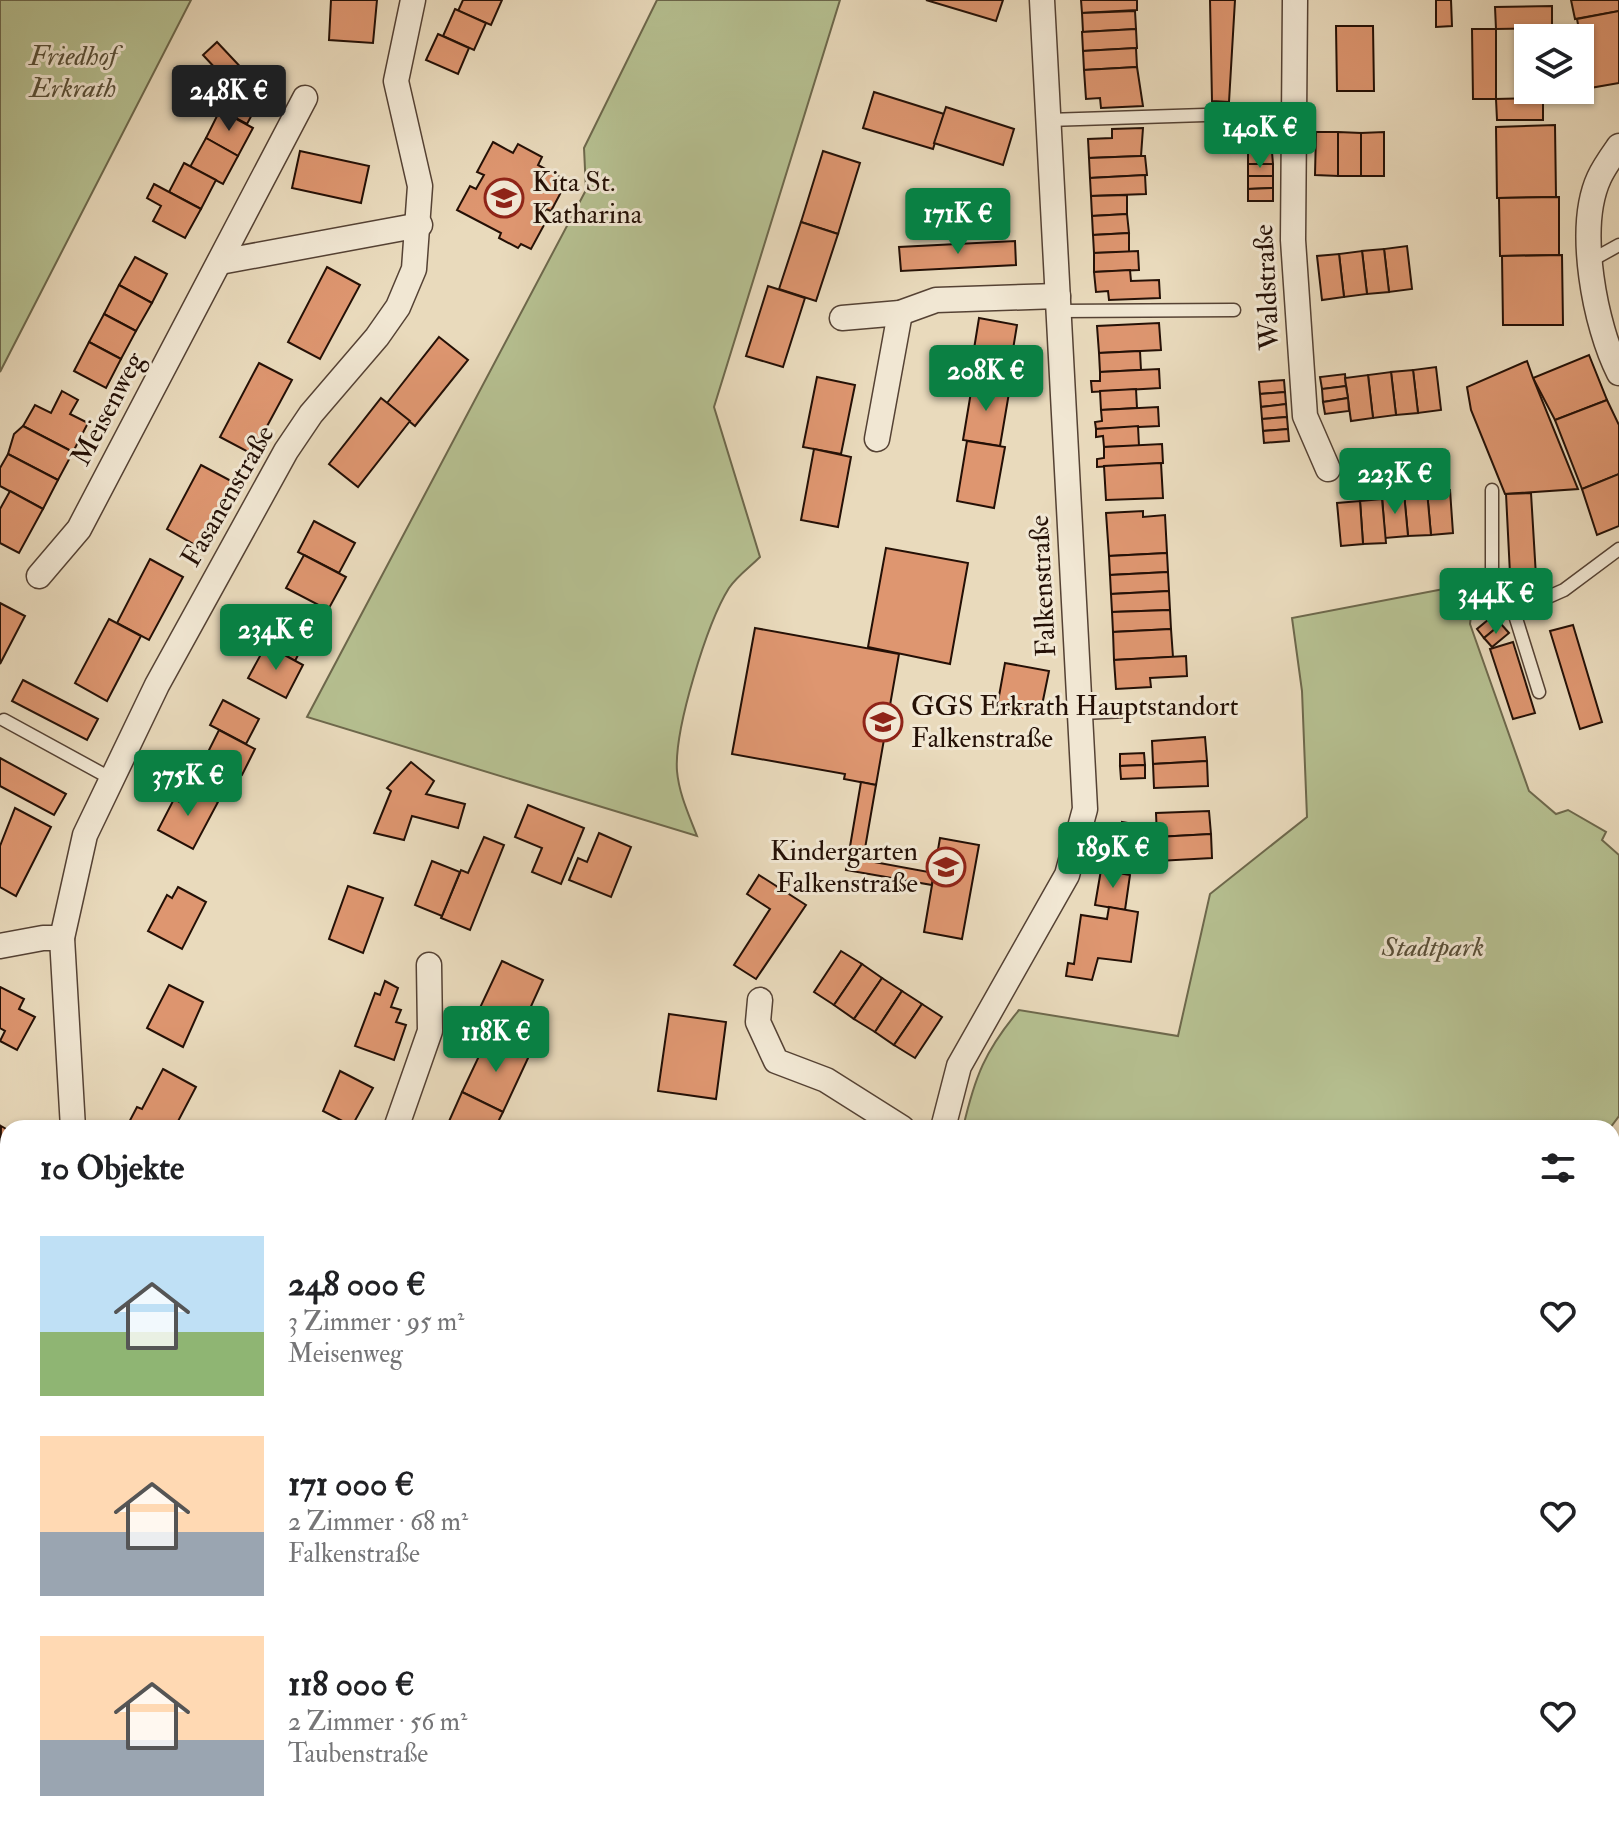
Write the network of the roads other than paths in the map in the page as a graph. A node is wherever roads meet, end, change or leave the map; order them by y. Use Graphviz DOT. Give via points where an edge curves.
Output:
graph roads {
  1 [pos="413,0"];
  2 [pos="1042,0"];
  3 [pos="1295,0"];
  4 [pos="305,98"];
  5 [pos="1236,114"];
  6 [pos="1048,120"];
  7 [pos="1619,146"];
  8 [pos="420,225"];
  9 [pos="1619,245"];
  10 [pos="1590,261"];
  11 [pos="220,262"];
  12 [pos="1058,303"];
  13 [pos="1234,310"];
  14 [pos="900,313"];
  15 [pos="842,318"];
  16 [pos="1619,373"];
  17 [pos="877,439"];
  18 [pos="1328,469"];
  19 [pos="1492,490"];
  20 [pos="1619,549"];
  21 [pos="39,576"];
  22 [pos="1514,612"];
  23 [pos="1539,692"];
  24 [pos="1129,711"];
  25 [pos="1080,713"];
  26 [pos="4,720"];
  27 [pos="110,778"];
  28 [pos="62,938"];
  29 [pos="0,946"];
  30 [pos="429,965"];
  31 [pos="760,1000"];
  32 [pos="73,1120"];
  33 [pos="399,1120"];
  34 [pos="889,1120"];
  35 [pos="945,1120"];
  1 -- 8 [label="street, Fasanenstraße" via="396,81 416,161"];
  2 -- 6 [label="street, Falkenstraße"];
  3 -- 18 [label="street, Waldstraße" via="1293,240 1305,416"];
  4 -- 11 [label="street, Meisenweg"];
  5 -- 6 [label="lane"];
  6 -- 12 [label="street, Falkenstraße"];
  7 -- 10 [label="street" via="1598,179 1589,229"];
  8 -- 11 [label="street"];
  8 -- 27 [label="street, Fasanenstraße" via="414,269 398,307 286,451"];
  9 -- 10 [label="lane"];
  10 -- 16 [label="street" via="1595,301"];
  11 -- 21 [label="street, Meisenweg" via="79,529"];
  12 -- 13 [label="lane"];
  12 -- 14 [label="street" via="936,300"];
  12 -- 25 [label="street, Falkenstraße"];
  14 -- 15 [label="street"];
  14 -- 17 [label="street"];
  19 -- 22 [label="lane" via="1492,590 1496,602"];
  20 -- 22 [label="lane" via="1564,590"];
  22 -- 23 [label="lane"];
  24 -- 25 [label="lane"];
  25 -- 35 [label="street, Falkenstraße" via="1085,809 1067,875 959,1066"];
  26 -- 27 [label="lane"];
  27 -- 28 [label="street, Fasanenstraße" via="85,835"];
  28 -- 29 [label="street"];
  28 -- 32 [label="street, Fasanenstraße"];
  30 -- 33 [label="street" via="430,1031"];
  31 -- 34 [label="street" via="758,1022 776,1061 826,1080"];
}
